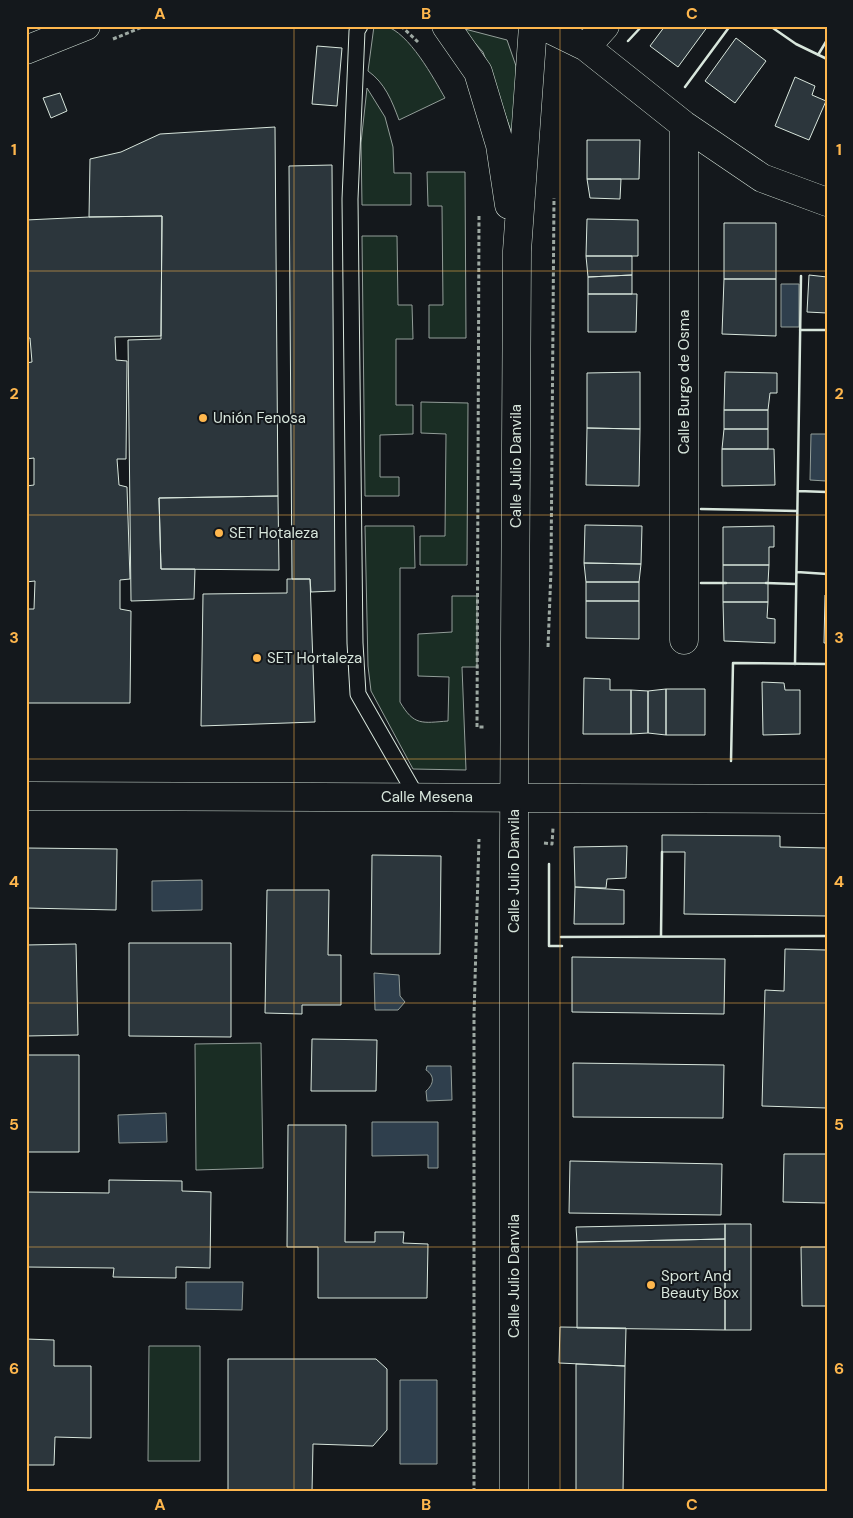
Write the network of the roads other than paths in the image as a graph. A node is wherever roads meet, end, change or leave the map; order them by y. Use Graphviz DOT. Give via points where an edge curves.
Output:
graph roads {
  1 [pos="86,26"];
  2 [pos="360,26"];
  3 [pos="446,26"];
  4 [pos="533,26"];
  5 [pos="543,26"];
  6 [pos="605,26"];
  7 [pos="586,47"];
  8 [pos="26,50"];
  9 [pos="684,125"];
  10 [pos="827,202"];
  11 [pos="517,251"];
  12 [pos="684,640"];
  13 [pos="26,796"];
  14 [pos="417,797"];
  15 [pos="514,798"];
  16 [pos="827,799"];
  17 [pos="514,1492"];
  1 -- 8 [label="street"];
  2 -- 14 [label="lane" via="357,31 350,199 358,694"];
  3 -- 11 [label="street, Calle Julio Danvila" via="478,72 500,145"];
  4 -- 11 [label="street, Calle Julio Danvila"];
  5 -- 7 [label="street"];
  6 -- 7 [label="street"];
  7 -- 9 [label="street"];
  9 -- 10 [label="street" via="762,178"];
  9 -- 12 [label="street, Calle Burgo de Osma"];
  11 -- 15 [label="street, Calle Julio Danvila"];
  13 -- 14 [label="street, Calle Mesena"];
  14 -- 15 [label="street, Calle Mesena"];
  15 -- 16 [label="street, Calle Mesena"];
  15 -- 17 [label="street, Calle Julio Danvila"];
}
